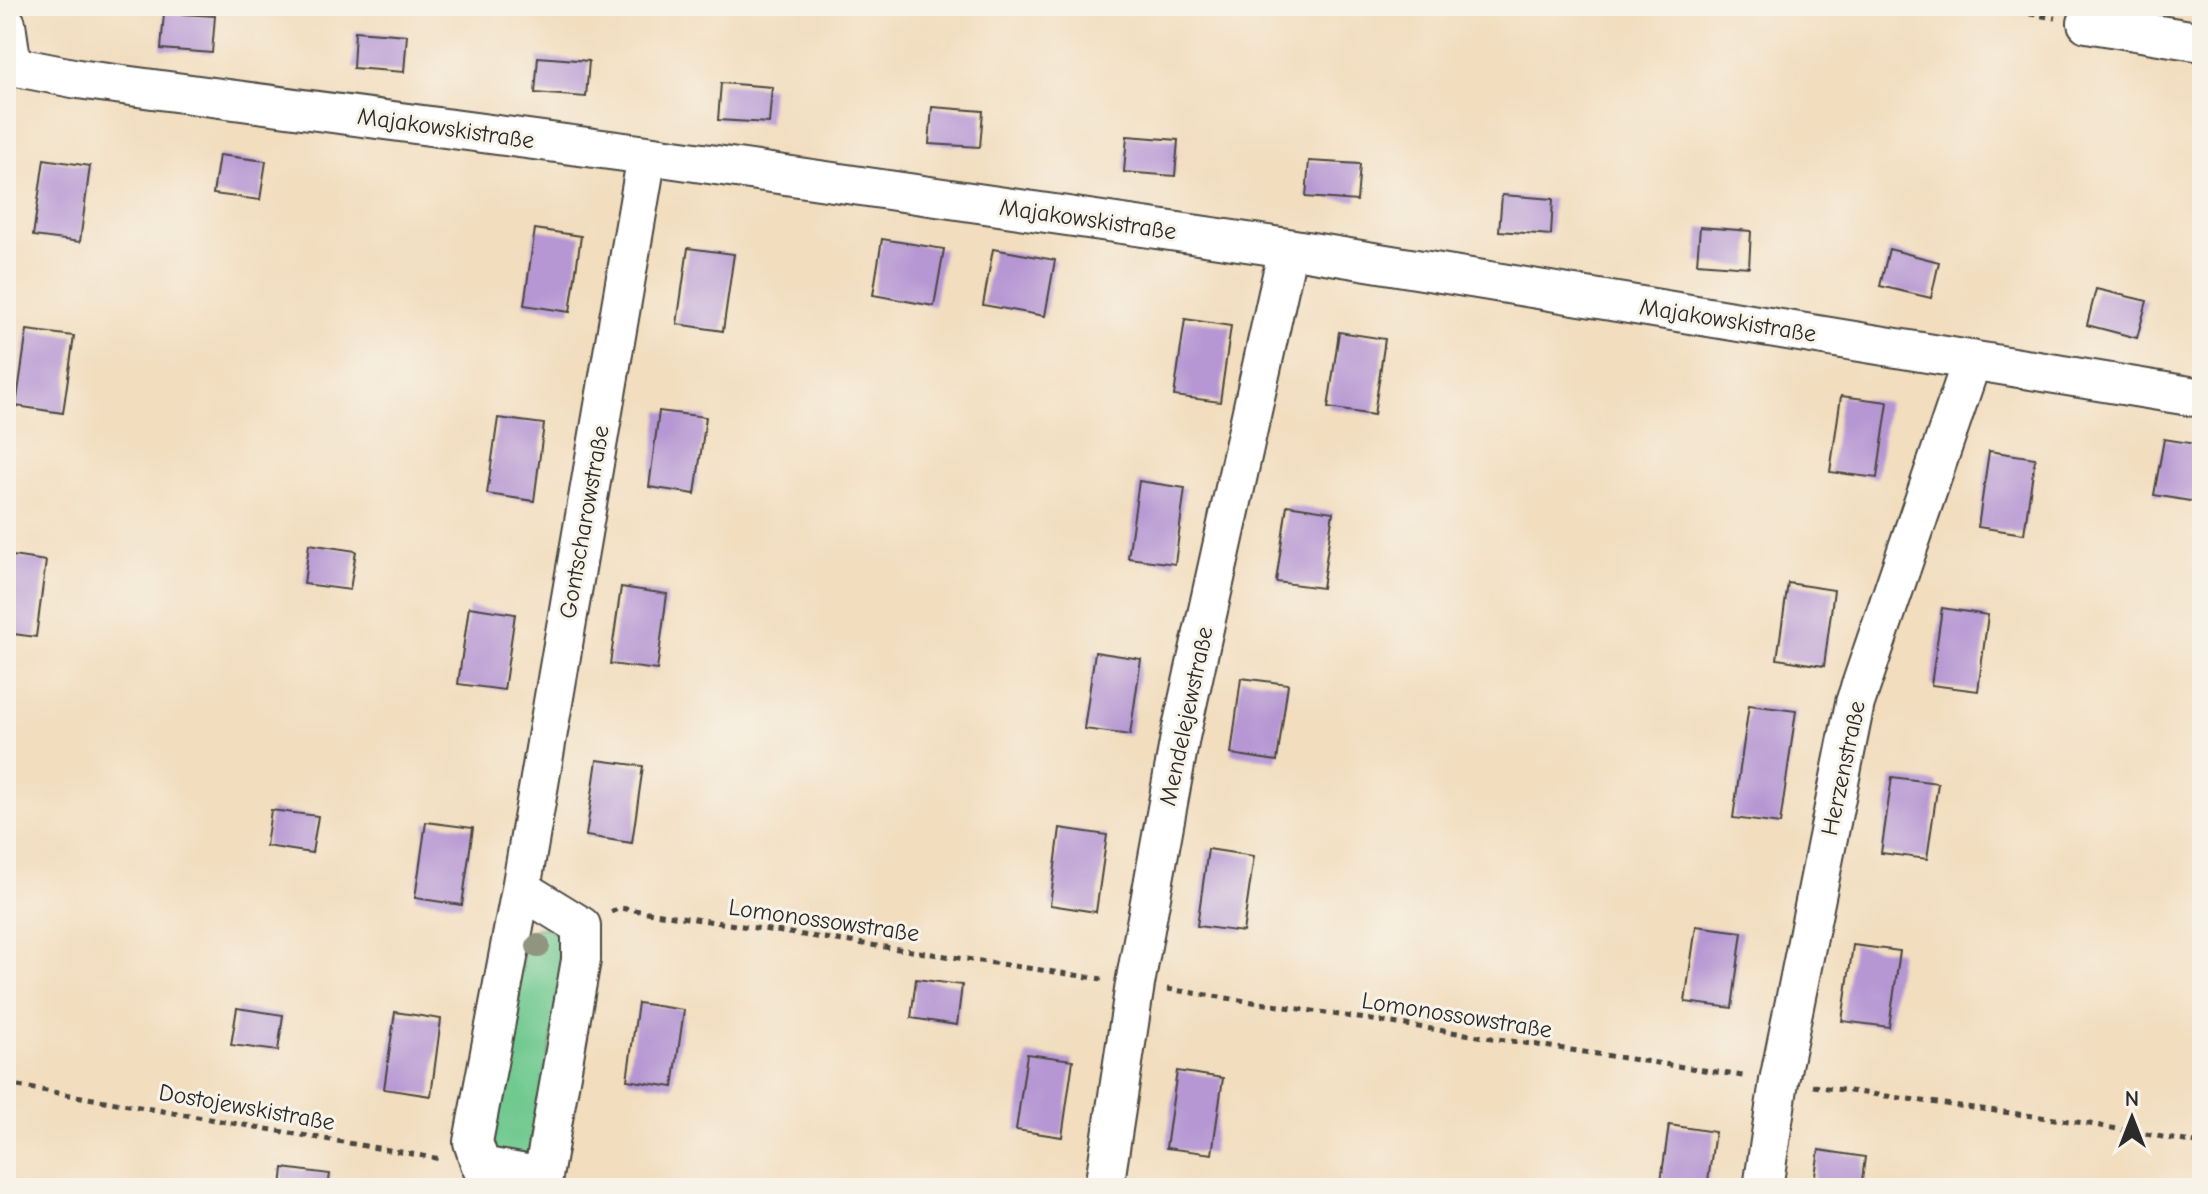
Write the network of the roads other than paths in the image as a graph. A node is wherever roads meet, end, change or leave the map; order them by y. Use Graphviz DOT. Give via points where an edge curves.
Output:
graph roads {
  1 [pos="2087,23"];
  2 [pos="6,24"];
  3 [pos="2202,42"];
  4 [pos="9,80"];
  5 [pos="647,155"];
  6 [pos="1288,248"];
  7 [pos="1972,360"];
  8 [pos="2202,398"];
  9 [pos="521,889"];
  10 [pos="542,1182"];
  11 [pos="1104,1188"];
  12 [pos="1763,1188"];
  1 -- 3 [label="street"];
  2 -- 4 [label="street, Majakowskistraße"];
  4 -- 5 [label="street, Majakowskistraße" via="78,79"];
  5 -- 6 [label="street, Majakowskistraße"];
  5 -- 9 [label="street, Gontscharowstraße"];
  6 -- 7 [label="street, Majakowskistraße"];
  6 -- 11 [label="street, Mendelejewstraße" via="1180,737"];
  7 -- 8 [label="street, Majakowskistraße"];
  7 -- 12 [label="street, Herzenstraße" via="1855,703 1779,1081"];
  9 -- 10 [label="street" via="581,926 581,960"];
  9 -- 10 [label="street, Gontscharowstraße" via="473,1142 481,1166"];
}
